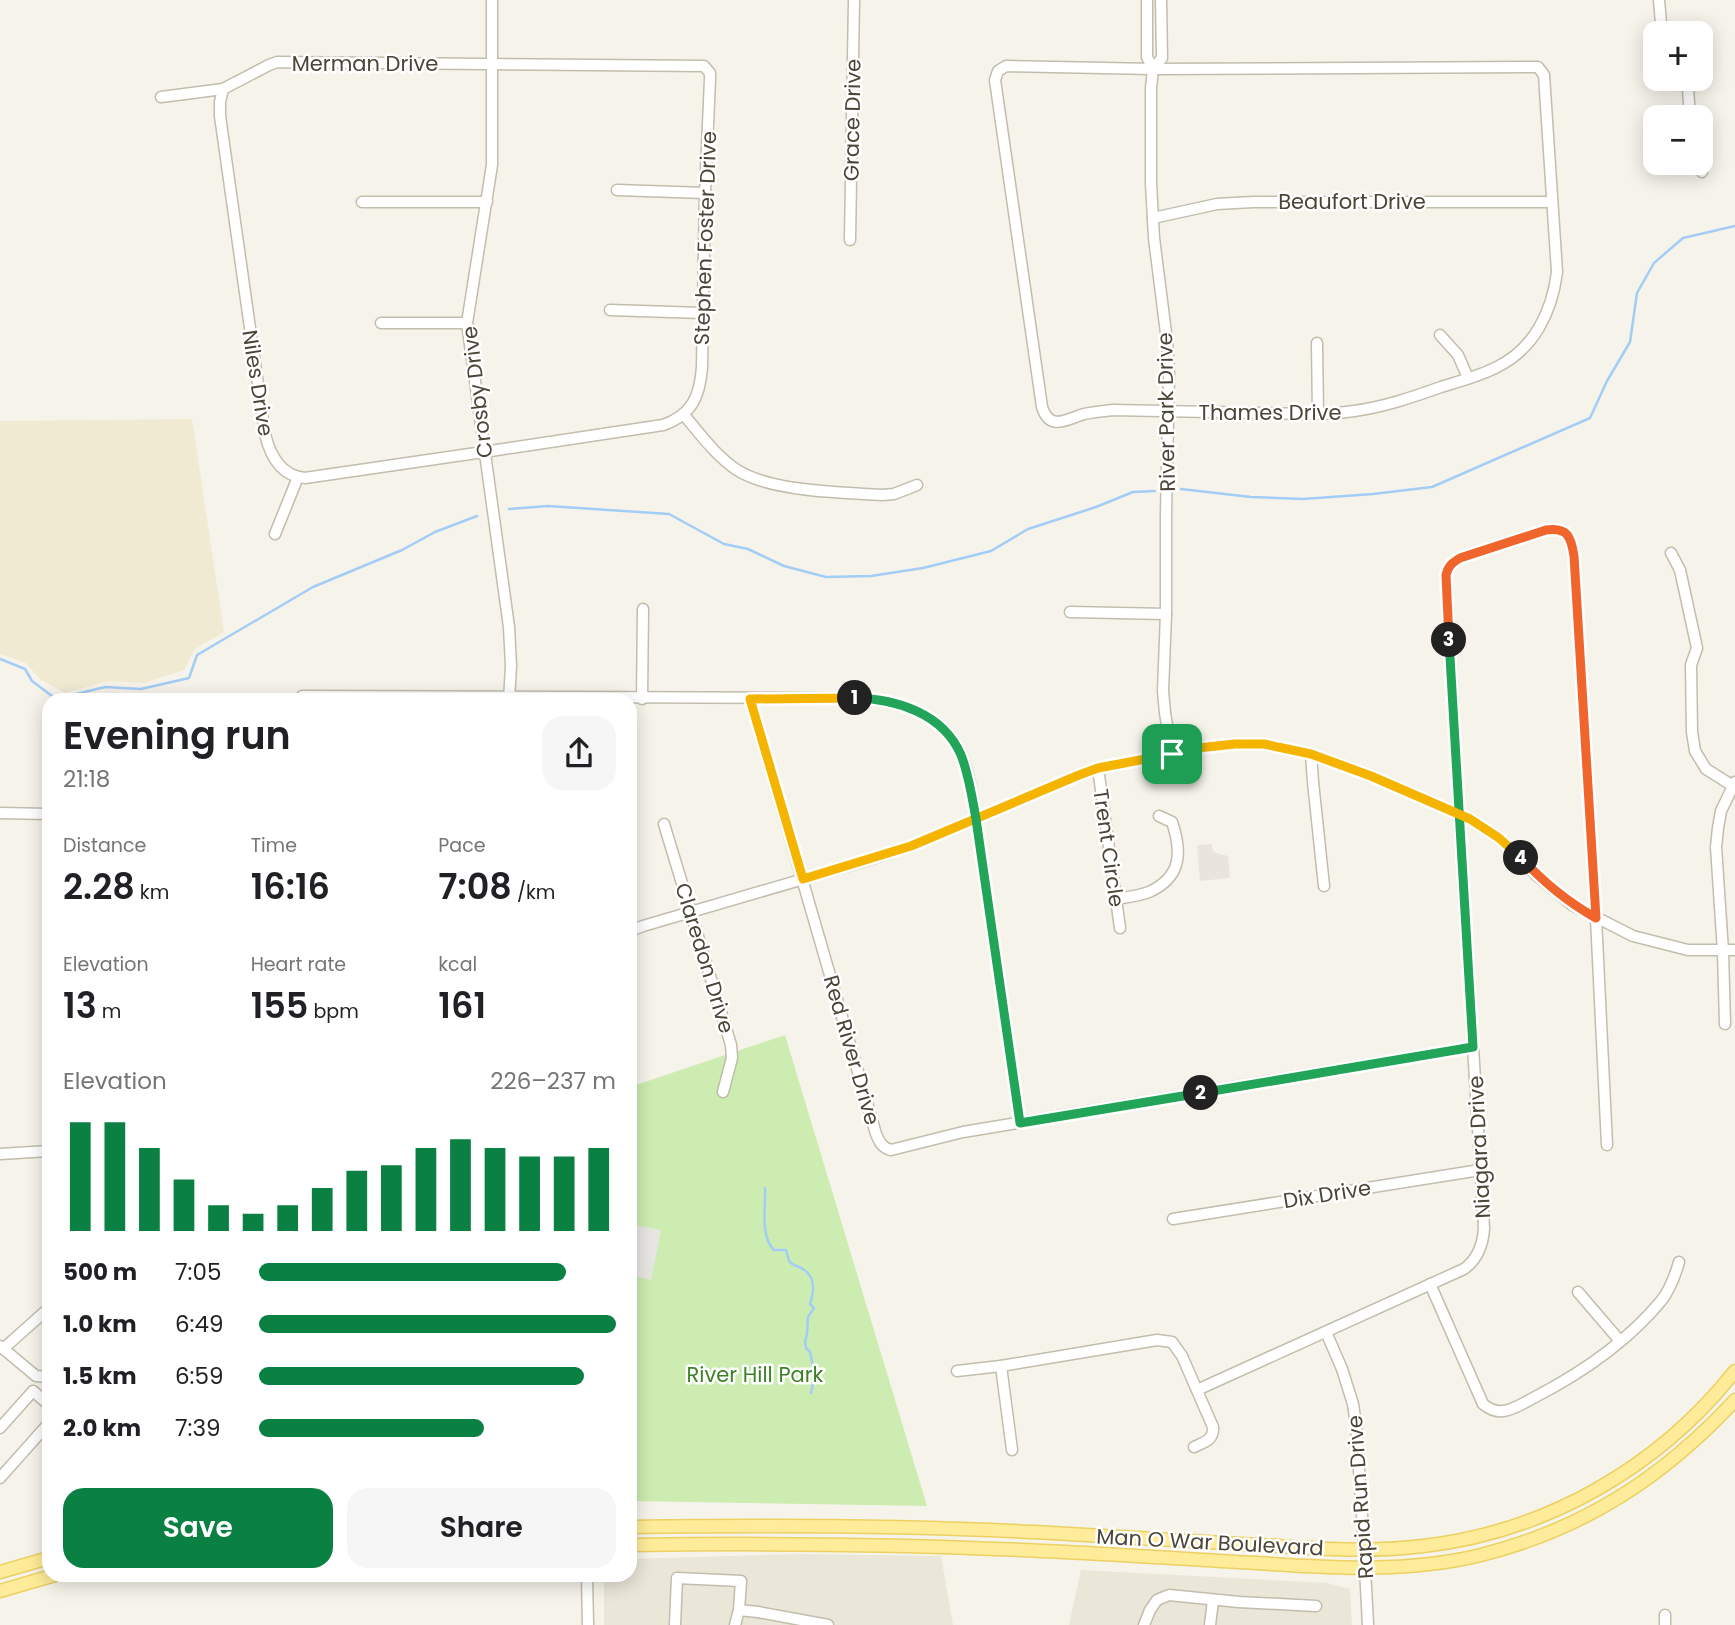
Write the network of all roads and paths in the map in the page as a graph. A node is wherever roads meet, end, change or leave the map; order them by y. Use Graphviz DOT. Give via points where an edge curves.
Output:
graph roads {
  1 [pos="492,0"];
  2 [pos="854,0"];
  3 [pos="1147,0"];
  4 [pos="1161,0"];
  5 [pos="1659,0"];
  6 [pos="1661,21"];
  7 [pos="492,63"];
  8 [pos="1153,69"];
  9 [pos="223,89"];
  10 [pos="161,97"];
  11 [pos="617,190"];
  12 [pos="705,192"];
  13 [pos="1552,201"];
  14 [pos="362,202"];
  15 [pos="487,202"];
  16 [pos="1153,218"];
  17 [pos="849,240"];
  18 [pos="610,310"];
  19 [pos="702,313"];
  20 [pos="381,323"];
  21 [pos="467,323"];
  22 [pos="1440,335"];
  23 [pos="1317,343"];
  24 [pos="1468,378"];
  25 [pos="1169,411"];
  26 [pos="1318,414"];
  27 [pos="684,415"];
  28 [pos="484,452"];
  29 [pos="298,477"];
  30 [pos="917,485"];
  31 [pos="275,534"];
  32 [pos="1671,553"];
  33 [pos="643,608"];
  34 [pos="1070,612"];
  35 [pos="1166,614"];
  36 [pos="509,693"];
  37 [pos="637,699"];
  38 [pos="642,699"];
  39 [pos="750,699"];
  40 [pos="1172,754"];
  41 [pos="1311,754"];
  42 [pos="1098,768"];
  43 [pos="1734,784"];
  44 [pos="0,813"];
  45 [pos="42,814"];
  46 [pos="1459,814"];
  47 [pos="1159,816"];
  48 [pos="976,819"];
  49 [pos="664,824"];
  50 [pos="803,879"];
  51 [pos="1324,886"];
  52 [pos="1116,899"];
  53 [pos="691,912"];
  54 [pos="1596,918"];
  55 [pos="637,928"];
  56 [pos="1121,928"];
  57 [pos="1729,951"];
  58 [pos="1725,1024"];
  59 [pos="1473,1047"];
  60 [pos="723,1092"];
  61 [pos="1020,1123"];
  62 [pos="1607,1144"];
  63 [pos="42,1151"];
  64 [pos="0,1154"];
  65 [pos="1480,1170"];
  66 [pos="1173,1219"];
  67 [pos="1679,1262"];
  68 [pos="1430,1284"];
  69 [pos="1578,1292"];
  70 [pos="42,1314"];
  71 [pos="1326,1332"];
  72 [pos="1620,1341"];
  73 [pos="2,1348"];
  74 [pos="1000,1366"];
  75 [pos="957,1371"];
  76 [pos="1735,1371"];
  77 [pos="36,1376"];
  78 [pos="42,1376"];
  79 [pos="1197,1390"];
  80 [pos="33,1391"];
  81 [pos="42,1399"];
  82 [pos="1735,1400"];
  83 [pos="0,1428"];
  84 [pos="42,1431"];
  85 [pos="1194,1447"];
  86 [pos="1012,1450"];
  87 [pos="0,1478"];
  88 [pos="637,1527"];
  89 [pos="637,1545"];
  90 [pos="1364,1549"];
  91 [pos="42,1560"];
  92 [pos="1364,1568"];
  93 [pos="0,1572"];
  94 [pos="42,1579"];
  95 [pos="587,1582"];
  96 [pos="0,1591"];
  97 [pos="1213,1600"];
  98 [pos="1316,1606"];
  99 [pos="739,1610"];
  100 [pos="812,1623"];
  101 [pos="588,1625"];
  102 [pos="675,1625"];
  103 [pos="735,1625"];
  104 [pos="828,1625"];
  105 [pos="1144,1625"];
  106 [pos="1210,1625"];
  107 [pos="1368,1625"];
  1 -- 7 [label="street, Crosby Drive"];
  2 -- 17 [label="street, Grace Drive"];
  3 -- 8 [label="street, River Park Drive" via="1147,57"];
  4 -- 8 [label="street, River Park Drive" via="1162,58"];
  5 -- 6 [label="street"];
  7 -- 9 [label="street, Merman Drive" via="277,62"];
  7 -- 12 [label="street, Stephen Foster Drive" via="704,66 710,73"];
  7 -- 15 [label="street, Crosby Drive" via="492,165"];
  8 -- 13 [label="street, Thames Drive" via="1538,67 1544,75"];
  8 -- 16 [label="street, River Park Drive"];
  8 -- 25 [label="street, Thames Drive" via="1006,66 995,80 1044,414 1058,423 1113,410"];
  9 -- 10 [label="street, Merman Drive"];
  9 -- 29 [label="street, Niles Drive" via="220,116 265,434 278,465"];
  11 -- 12 [label="street"];
  12 -- 19 [label="street, Stephen Foster Drive"];
  13 -- 16 [label="street, Beaufort Drive" via="1253,202"];
  13 -- 24 [label="street, Thames Drive" via="1558,272 1545,318 1514,357"];
  14 -- 15 [label="street"];
  15 -- 21 [label="street, Crosby Drive"];
  16 -- 25 [label="street, River Park Drive" via="1167,341"];
  18 -- 19 [label="street"];
  19 -- 27 [label="street, Stephen Foster Drive" via="699,392"];
  20 -- 21 [label="street"];
  21 -- 28 [label="street, Crosby Drive"];
  22 -- 24 [label="street" via="1458,355"];
  23 -- 26 [label="street"];
  24 -- 26 [label="street, Thames Drive" via="1377,407"];
  25 -- 26 [label="street, Thames Drive"];
  25 -- 35 [label="street, River Park Drive"];
  27 -- 28 [label="street" via="663,425"];
  27 -- 30 [label="street" via="729,464 772,484 882,495"];
  28 -- 29 [label="street"];
  28 -- 36 [label="street, Crosby Drive" via="509,626"];
  29 -- 31 [label="street"];
  32 -- 43 [label="street" via="1680,570 1697,648 1692,665 1695,751 1706,769"];
  33 -- 38 [label="street"];
  34 -- 35 [label="street"];
  35 -- 40 [label="street, River Park Drive" via="1163,691"];
  37 -- 38 [label="street"];
  38 -- 39 [label="street"];
  39 -- 48 [label="street" via="859,698 915,710 939,725 960,751"];
  39 -- 50 [label="street, Red River Drive"];
  40 -- 41 [label="street" via="1264,744"];
  40 -- 42 [label="street"];
  41 -- 46 [label="street"];
  41 -- 51 [label="street"];
  42 -- 48 [label="street"];
  42 -- 52 [label="street, Trent Circle"];
  43 -- 57 [label="street" via="1721,811 1716,847"];
  44 -- 45 [label="street"];
  46 -- 54 [label="street" via="1499,838 1572,905"];
  46 -- 54 [label="street, Niagara Drive" via="1448,568 1460,558 1546,530 1562,530 1572,542 1574,556"];
  46 -- 59 [label="street, Niagara Drive"];
  47 -- 52 [label="street" via="1172,822 1179,863 1173,874 1148,893"];
  48 -- 50 [label="street" via="911,846"];
  48 -- 61 [label="street"];
  49 -- 53 [label="street, Claredon Drive"];
  50 -- 53 [label="street"];
  50 -- 61 [label="street, Red River Drive" via="883,1147 891,1150"];
  52 -- 56 [label="street, Trent Circle"];
  53 -- 55 [label="street"];
  53 -- 60 [label="street, Claredon Drive" via="731,1045"];
  54 -- 57 [label="street" via="1660,944"];
  54 -- 62 [label="street, Niagara Drive"];
  57 -- 58 [label="street"];
  59 -- 61 [label="street, Red River Drive"];
  59 -- 65 [label="street, Niagara Drive"];
  63 -- 64 [label="street"];
  65 -- 66 [label="street, Dix Drive"];
  65 -- 68 [label="street, Niagara Drive" via="1482,1245 1464,1269"];
  67 -- 72 [label="street" via="1661,1301"];
  68 -- 71 [label="street, Niagara Drive"];
  68 -- 72 [label="street" via="1483,1404 1494,1410 1513,1408 1583,1371"];
  69 -- 72 [label="street"];
  70 -- 73 [label="street"];
  71 -- 79 [label="street, Niagara Drive"];
  71 -- 90 [label="street, Rapid Run Drive" via="1353,1404"];
  73 -- 77 [label="street"];
  74 -- 75 [label="street"];
  74 -- 79 [label="street" via="1165,1340 1177,1348"];
  74 -- 86 [label="street"];
  76 -- 90 [label="main road, Man O War Boulevard" via="1703,1409 1657,1449 1604,1486 1561,1508 1503,1530 1454,1541"];
  77 -- 78 [label="street"];
  77 -- 80 [label="street"];
  79 -- 85 [label="street" via="1214,1433"];
  80 -- 81 [label="street"];
  80 -- 83 [label="street"];
  82 -- 92 [label="main road, Man O War Boulevard" via="1666,1466 1618,1499 1551,1532 1480,1555"];
  84 -- 87 [label="street"];
  88 -- 90 [label="main road, Man O War Boulevard" via="954,1528"];
  89 -- 92 [label="main road, Man O War Boulevard" via="891,1545"];
  90 -- 92 [label="street, Rapid Run Drive"];
  91 -- 93 [label="main road"];
  92 -- 107 [label="street, Rapid Run Drive"];
  94 -- 96 [label="main road"];
  95 -- 101 [label="street"];
  97 -- 98 [label="street"];
  97 -- 105 [label="street" via="1169,1595 1157,1600"];
  97 -- 106 [label="street"];
  99 -- 100 [label="street"];
  99 -- 102 [label="street" via="741,1581 677,1578"];
  99 -- 103 [label="street"];
  100 -- 104 [label="street"];
}
